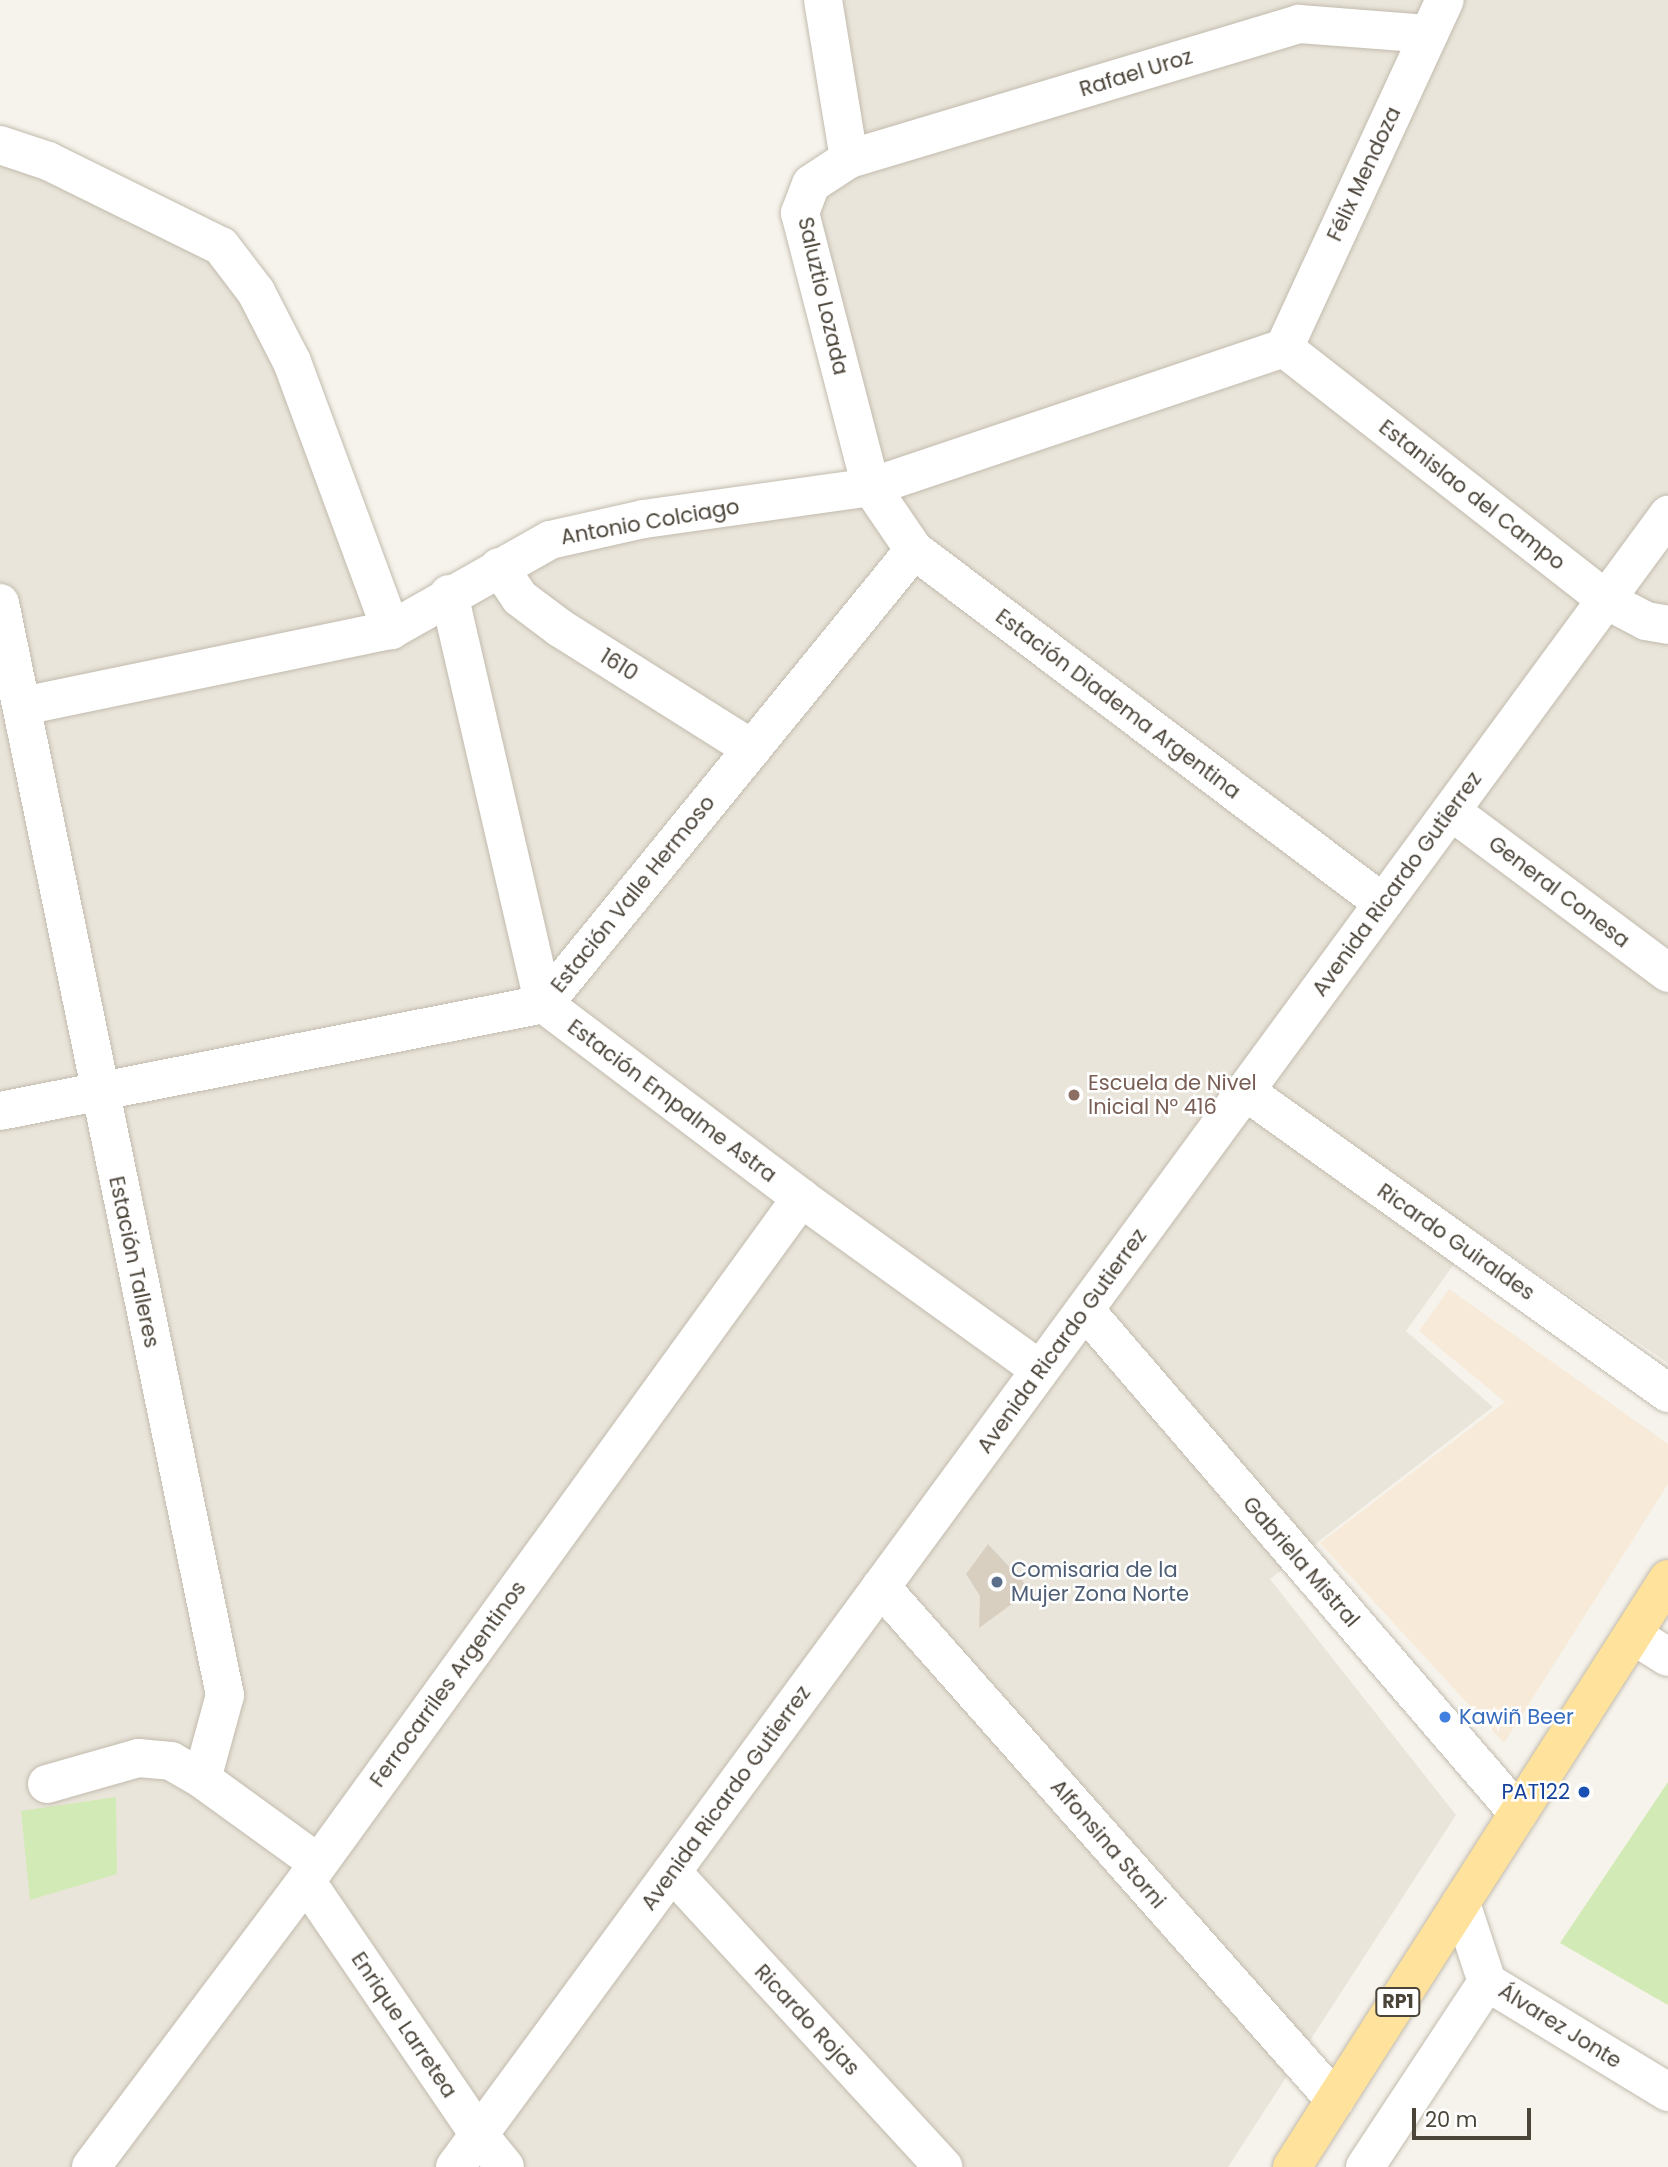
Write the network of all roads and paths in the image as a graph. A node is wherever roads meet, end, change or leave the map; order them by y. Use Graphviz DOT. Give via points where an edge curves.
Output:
graph roads {
  1 [pos="823,0"];
  2 [pos="1445,0"];
  3 [pos="1428,34"];
  4 [pos="0,145"];
  5 [pos="849,159"];
  6 [pos="1284,348"];
  7 [pos="870,487"];
  8 [pos="1668,515"];
  9 [pos="914,550"];
  10 [pos="499,567"];
  11 [pos="449,594"];
  12 [pos="1606,600"];
  13 [pos="0,603"];
  14 [pos="1668,625"];
  15 [pos="391,631"];
  16 [pos="23,706"];
  17 [pos="752,748"];
  18 [pos="1451,811"];
  19 [pos="1383,903"];
  20 [pos="1668,973"];
  21 [pos="544,1004"];
  22 [pos="1245,1091"];
  23 [pos="99,1093"];
  24 [pos="0,1111"];
  25 [pos="801,1198"];
  26 [pos="1084,1310"];
  27 [pos="1040,1370"];
  28 [pos="1668,1393"];
  29 [pos="1668,1579"];
  30 [pos="881,1587"];
  31 [pos="1633,1635"];
  32 [pos="1668,1657"];
  33 [pos="202,1779"];
  34 [pos="47,1784"];
  35 [pos="1518,1813"];
  36 [pos="312,1872"];
  37 [pos="672,1872"];
  38 [pos="1461,1903"];
  39 [pos="1487,1982"];
  40 [pos="1668,2092"];
  41 [pos="1335,2100"];
  42 [pos="479,2135"];
  43 [pos="91,2167"];
  44 [pos="456,2167"];
  45 [pos="505,2167"];
  46 [pos="943,2167"];
  47 [pos="1292,2167"];
  48 [pos="1365,2167"];
  1 -- 5 [label="street"];
  2 -- 3 [label="street, Félix Mendoza"];
  3 -- 5 [label="street, Rafael Uroz" via="1299,24"];
  3 -- 6 [label="street, Félix Mendoza"];
  4 -- 15 [label="street" via="48,162 221,246 256,292 292,362"];
  5 -- 7 [label="street, Saluztio Lozada" via="811,184 800,213"];
  6 -- 7 [label="street, Antonio Colciago"];
  6 -- 12 [label="street, Estanislao del Campo"];
  7 -- 9 [label="street, Estación Diadema Argentina"];
  7 -- 10 [label="street, Antonio Colciago" via="643,519 550,540"];
  8 -- 12 [label="street, Avenida Ricardo Gutierrez"];
  9 -- 17 [label="street, Estación Valle Hermoso"];
  9 -- 19 [label="street, Estación Diadema Argentina"];
  10 -- 11 [label="street, Antonio Colciago"];
  10 -- 17 [label="street, 1610" via="520,598 561,628"];
  11 -- 15 [label="street, Antonio Colciago"];
  11 -- 21 [label="street"];
  12 -- 14 [label="street, Estanislao del Campo" via="1646,621"];
  12 -- 18 [label="street, Avenida Ricardo Gutierrez"];
  13 -- 16 [label="street, Estación Talleres"];
  15 -- 16 [label="street, Antonio Colciago"];
  16 -- 23 [label="street, Estación Talleres"];
  17 -- 21 [label="street, Estación Valle Hermoso"];
  18 -- 19 [label="street, Avenida Ricardo Gutierrez"];
  18 -- 20 [label="street, General Conesa"];
  19 -- 22 [label="street, Avenida Ricardo Gutierrez"];
  21 -- 23 [label="street, Estación Valle Hermoso"];
  21 -- 25 [label="street, Estación Empalme Astra"];
  22 -- 26 [label="street, Avenida Ricardo Gutierrez"];
  22 -- 28 [label="street, Ricardo Guiraldes"];
  23 -- 24 [label="street, Estación Valle Hermoso"];
  23 -- 33 [label="street, Estación Talleres" via="225,1695"];
  25 -- 27 [label="street, Estación Empalme Astra"];
  25 -- 36 [label="street, Ferrocarriles Argentinos"];
  26 -- 27 [label="street, Avenida Ricardo Gutierrez"];
  26 -- 35 [label="street, Gabriela Mistral"];
  27 -- 30 [label="street, Avenida Ricardo Gutierrez"];
  29 -- 31 [label="main road, RP1"];
  30 -- 37 [label="street, Avenida Ricardo Gutierrez"];
  30 -- 41 [label="street, Alfonsina Storni"];
  31 -- 32 [label="street"];
  31 -- 35 [label="main road, RP1"];
  33 -- 34 [label="street" via="171,1761 138,1758"];
  33 -- 36 [label="street"];
  35 -- 38 [label="main road, RP1"];
  36 -- 42 [label="street, Enrique Larretea"];
  36 -- 43 [label="street, Ferrocarriles Argentinos"];
  37 -- 42 [label="street, Avenida Ricardo Gutierrez"];
  37 -- 46 [label="street, Ricardo Rojas"];
  38 -- 39 [label="street, Álvarez Jonte"];
  38 -- 41 [label="main road, RP1"];
  39 -- 40 [label="street, Álvarez Jonte"];
  39 -- 48 [label="street"];
  41 -- 47 [label="main road, RP1"];
  42 -- 44 [label="street, Avenida Ricardo Gutierrez"];
  42 -- 45 [label="street, Enrique Larretea"];
}
